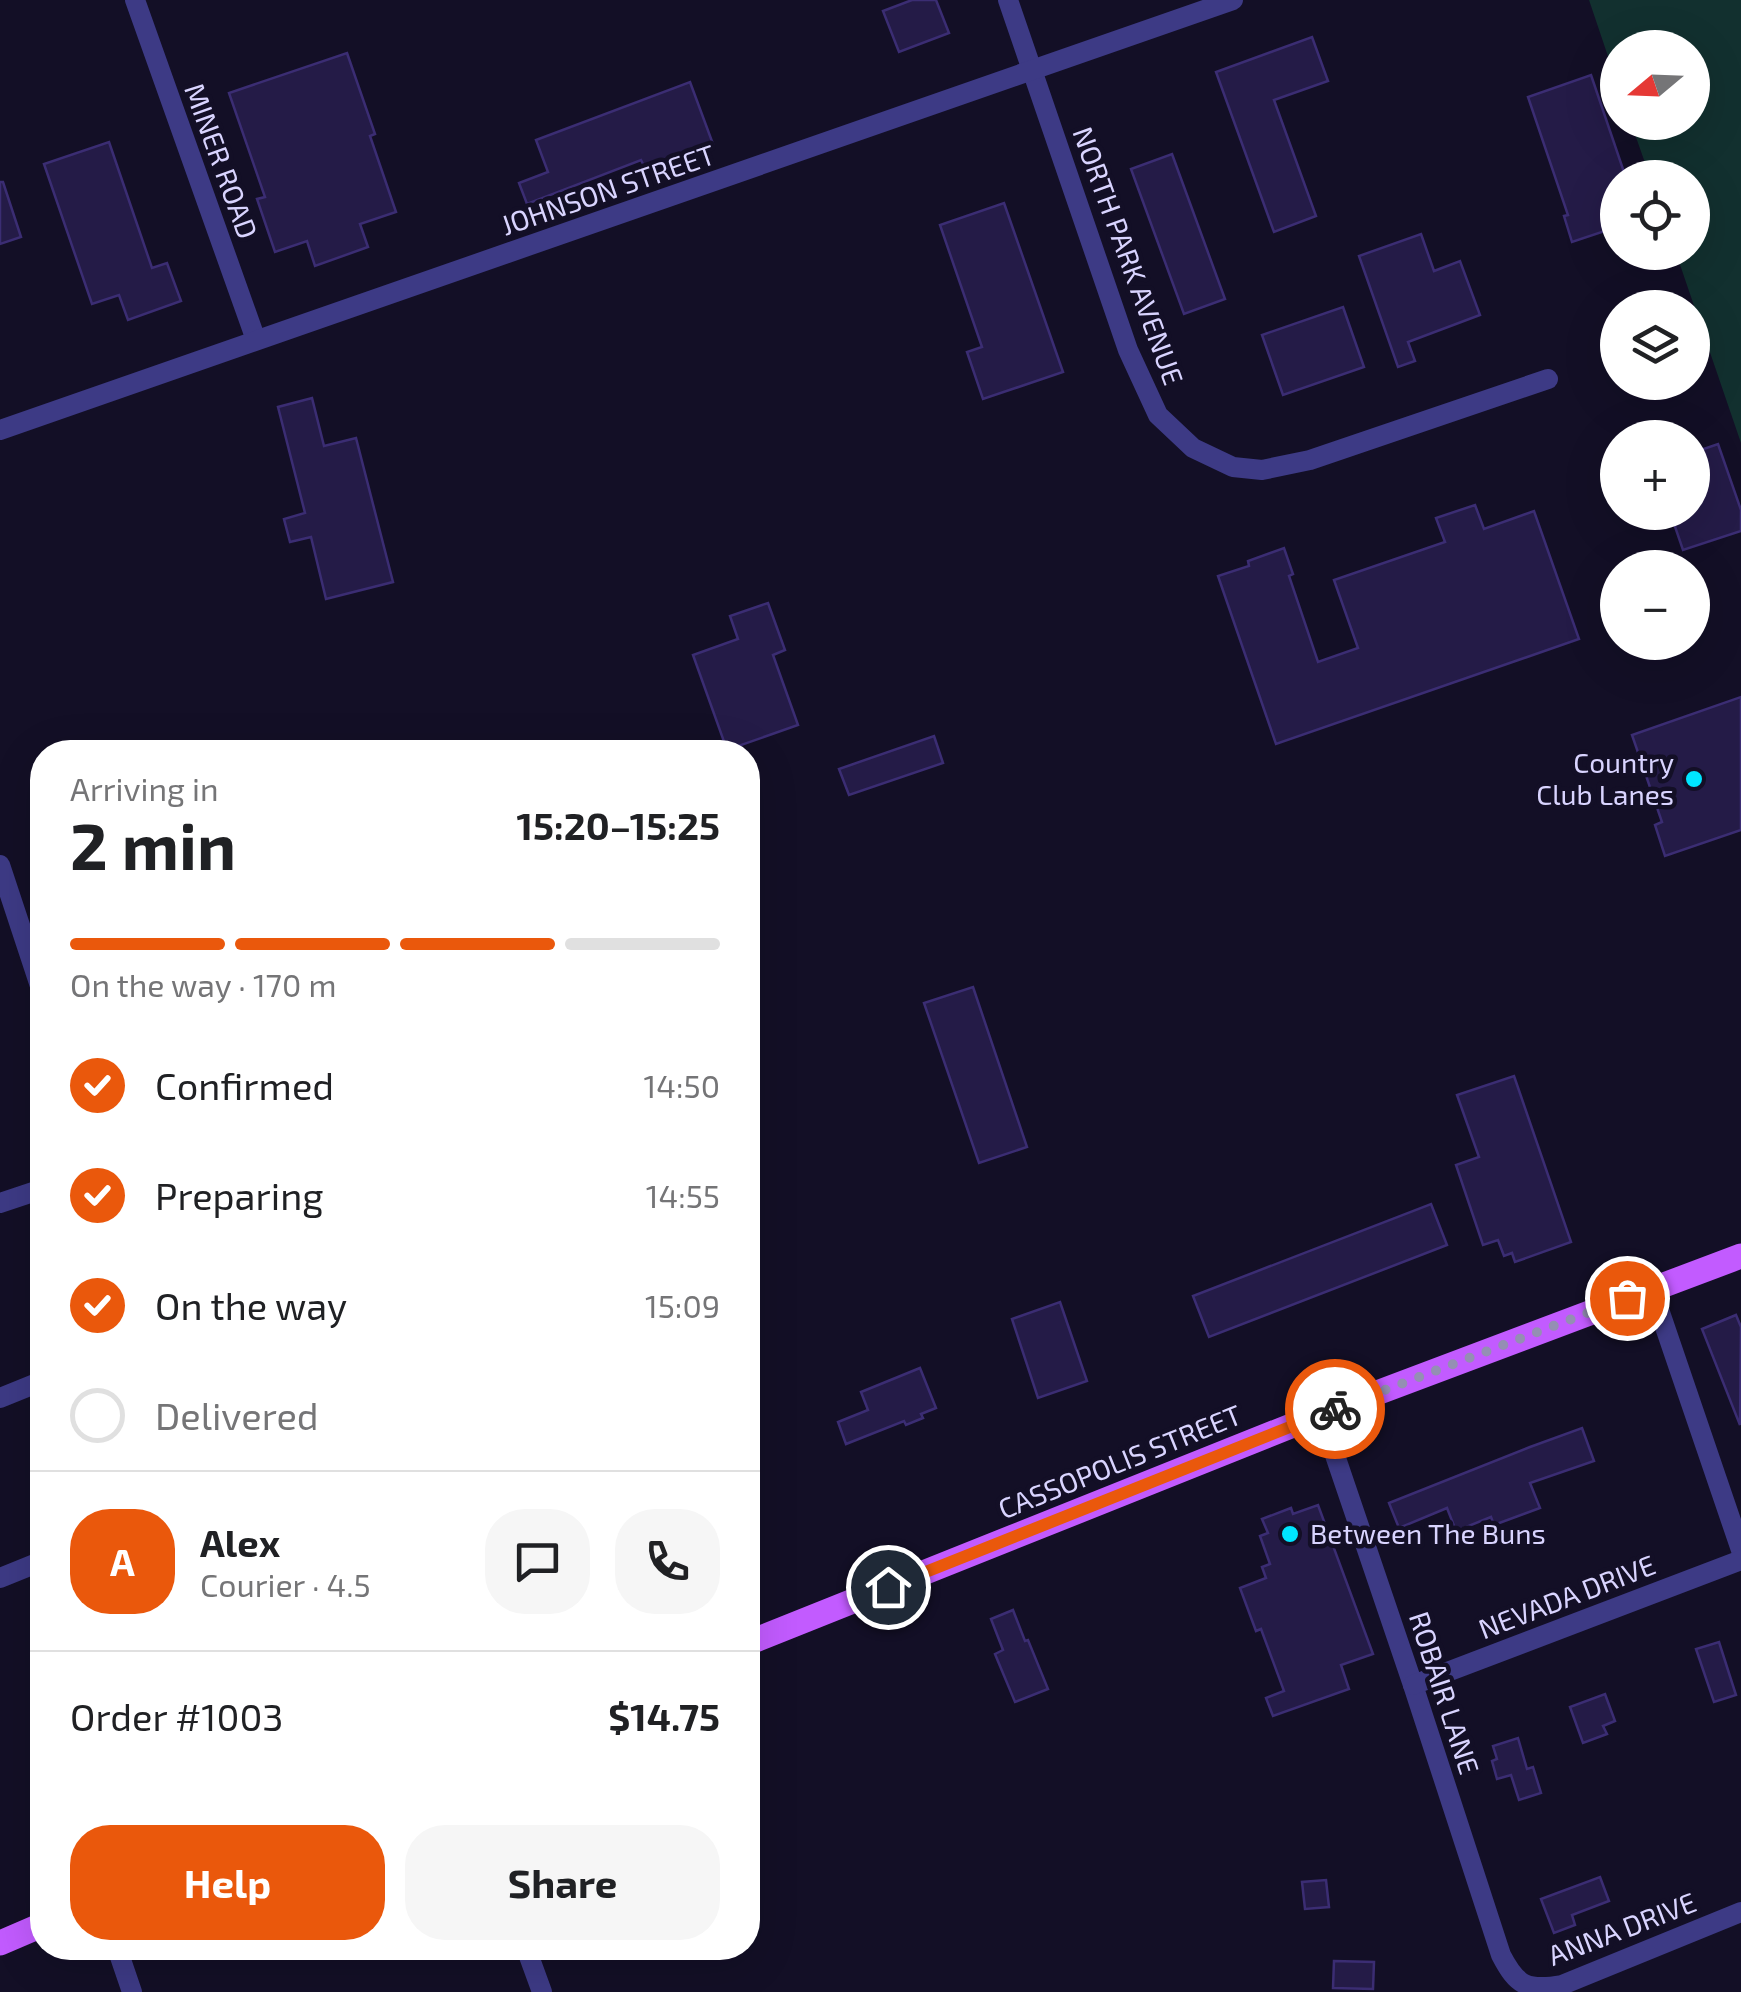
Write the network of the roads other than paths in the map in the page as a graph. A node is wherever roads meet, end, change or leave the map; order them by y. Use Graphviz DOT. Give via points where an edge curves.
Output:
graph roads {
  1 [pos="135,0"];
  2 [pos="1008,0"];
  3 [pos="1234,0"];
  4 [pos="1033,72"];
  5 [pos="256,340"];
  6 [pos="1548,379"];
  7 [pos="0,430"];
  8 [pos="0,865"];
  9 [pos="30,956"];
  10 [pos="30,1194"];
  11 [pos="0,1203"];
  12 [pos="1741,1256"];
  13 [pos="1652,1289"];
  14 [pos="30,1386"];
  15 [pos="0,1398"];
  16 [pos="1321,1414"];
  17 [pos="1741,1550"];
  18 [pos="1741,1560"];
  19 [pos="30,1566"];
  20 [pos="0,1578"];
  21 [pos="760,1638"];
  22 [pos="1414,1685"];
  23 [pos="1741,1912"];
  24 [pos="30,1931"];
  25 [pos="0,1942"];
  26 [pos="121,1960"];
  27 [pos="530,1960"];
  28 [pos="1522,1983"];
  29 [pos="132,1992"];
  30 [pos="542,1992"];
  1 -- 5 [label="street, MINER ROAD"];
  2 -- 4 [label="street, NORTH PARK AVENUE"];
  3 -- 4 [label="street, JOHNSON STREET"];
  4 -- 5 [label="street, JOHNSON STREET"];
  4 -- 6 [label="street, NORTH PARK AVENUE" via="1128,350 1158,415 1193,448 1233,467 1262,470 1310,460"];
  5 -- 7 [label="street, JOHNSON STREET"];
  8 -- 9 [label="street"];
  10 -- 11 [label="street"];
  12 -- 13 [label="main road, CASSOPOLIS STREET"];
  13 -- 16 [label="main road, CASSOPOLIS STREET"];
  13 -- 17 [label="street"];
  14 -- 15 [label="street"];
  16 -- 21 [label="main road, CASSOPOLIS STREET"];
  16 -- 22 [label="street, ROBAIR LANE"];
  18 -- 22 [label="street, NEVADA DRIVE"];
  19 -- 20 [label="street"];
  22 -- 28 [label="street, ROBAIR LANE" via="1501,1954"];
  23 -- 28 [label="street, ANNA DRIVE" via="1562,1984 1539,1989"];
  24 -- 25 [label="main road"];
  26 -- 29 [label="street"];
  27 -- 30 [label="street"];
}
